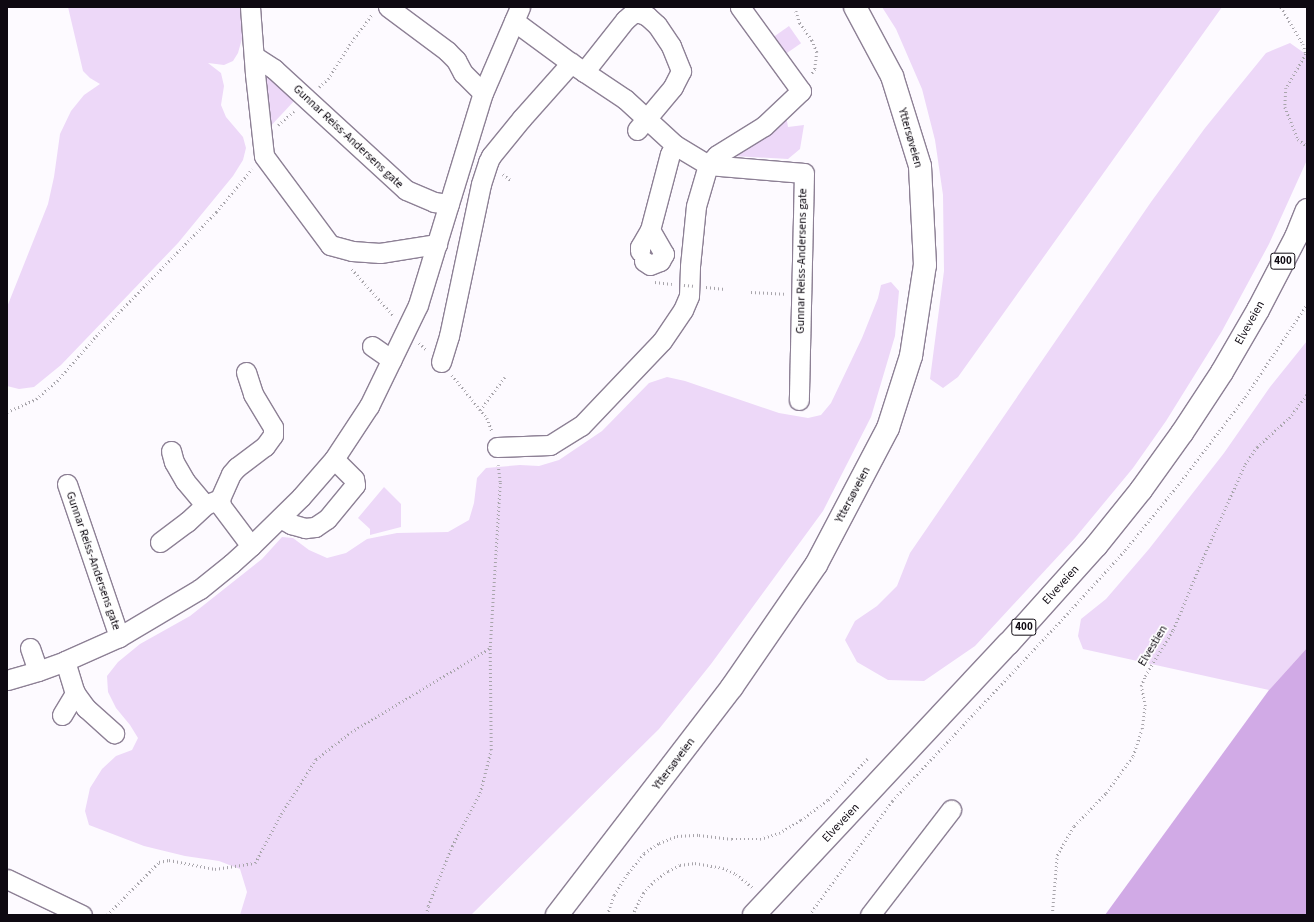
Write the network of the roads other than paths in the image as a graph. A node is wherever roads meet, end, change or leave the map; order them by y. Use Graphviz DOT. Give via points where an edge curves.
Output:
graph roads {
  1 [pos="250,7"];
  2 [pos="740,7"];
  3 [pos="854,7"];
  4 [pos="380,10"];
  5 [pos="517,14"];
  6 [pos="254,56"];
  7 [pos="578,68"];
  8 [pos="484,93"];
  9 [pos="641,124"];
  10 [pos="674,139"];
  11 [pos="708,165"];
  12 [pos="449,204"];
  13 [pos="1307,210"];
  14 [pos="437,244"];
  15 [pos="642,256"];
  16 [pos="372,346"];
  17 [pos="392,360"];
  18 [pos="441,362"];
  19 [pos="246,372"];
  20 [pos="799,400"];
  21 [pos="497,447"];
  22 [pos="171,451"];
  23 [pos="334,459"];
  24 [pos="67,484"];
  25 [pos="213,502"];
  26 [pos="280,518"];
  27 [pos="160,542"];
  28 [pos="251,546"];
  29 [pos="119,637"];
  30 [pos="30,648"];
  31 [pos="65,661"];
  32 [pos="38,672"];
  33 [pos="7,680"];
  34 [pos="75,693"];
  35 [pos="62,715"];
  36 [pos="114,733"];
  37 [pos="951,810"];
  38 [pos="7,879"];
  39 [pos="82,915"];
  40 [pos="557,915"];
  41 [pos="754,915"];
  42 [pos="870,915"];
  1 -- 6 [label="street"];
  2 -- 11 [label="street" via="802,90 764,126 717,156"];
  3 -- 40 [label="main road, Yttersøveien" via="892,76 920,166 925,265 911,356 890,421 816,565 732,687"];
  4 -- 8 [label="street" via="447,51 463,73"];
  5 -- 7 [label="street, Gunnar Reiss-Andersens gate"];
  5 -- 8 [label="street, Gunnar Reiss-Andersens gate"];
  6 -- 12 [label="street, Gunnar Reiss-Andersens gate" via="274,69 406,190 434,202"];
  6 -- 14 [label="street" via="263,149 330,245 352,251 380,253"];
  7 -- 9 [label="street, Gunnar Reiss-Andersens gate" via="605,94 625,99"];
  7 -- 9 [label="street" via="625,20 633,14 647,16 658,26 671,46 680,71 673,87"];
  7 -- 18 [label="street" via="522,118 488,162"];
  8 -- 12 [label="street, Gunnar Reiss-Andersens gate"];
  9 -- 10 [label="street, Gunnar Reiss-Andersens gate"];
  10 -- 11 [label="street, Gunnar Reiss-Andersens gate"];
  10 -- 15 [label="street" via="650,230 664,254 660,261 650,265"];
  11 -- 20 [label="street, Gunnar Reiss-Andersens gate" via="804,173"];
  11 -- 21 [label="street" via="696,206 689,296 662,342 581,426 550,445"];
  12 -- 14 [label="street, Gunnar Reiss-Andersens gate"];
  13 -- 41 [label="main road, Elveveien / 400" via="1296,237 1258,310 1222,372 1141,490 1096,546 1008,644"];
  14 -- 17 [label="street, Gunnar Reiss-Andersens gate" via="418,305"];
  16 -- 17 [label="street"];
  17 -- 23 [label="street, Gunnar Reiss-Andersens gate" via="369,406"];
  19 -- 25 [label="street" via="253,394 273,427 273,435 265,446 231,474"];
  22 -- 25 [label="street" via="185,481"];
  23 -- 26 [label="street, Gunnar Reiss-Andersens gate"];
  23 -- 26 [label="street" via="354,480 355,485 327,519 315,527 305,528"];
  24 -- 29 [label="street, Gunnar Reiss-Andersens gate"];
  25 -- 27 [label="street"];
  25 -- 28 [label="street" via="221,506"];
  26 -- 28 [label="street, Gunnar Reiss-Andersens gate"];
  28 -- 29 [label="street, Gunnar Reiss-Andersens gate" via="200,589"];
  29 -- 31 [label="street, Gunnar Reiss-Andersens gate"];
  30 -- 32 [label="street"];
  31 -- 32 [label="street, Gunnar Reiss-Andersens gate"];
  31 -- 34 [label="street"];
  32 -- 33 [label="street, Gunnar Reiss-Andersens gate"];
  34 -- 35 [label="street"];
  34 -- 36 [label="street" via="86,708"];
  37 -- 42 [label="street"];
  38 -- 39 [label="street"];
}
